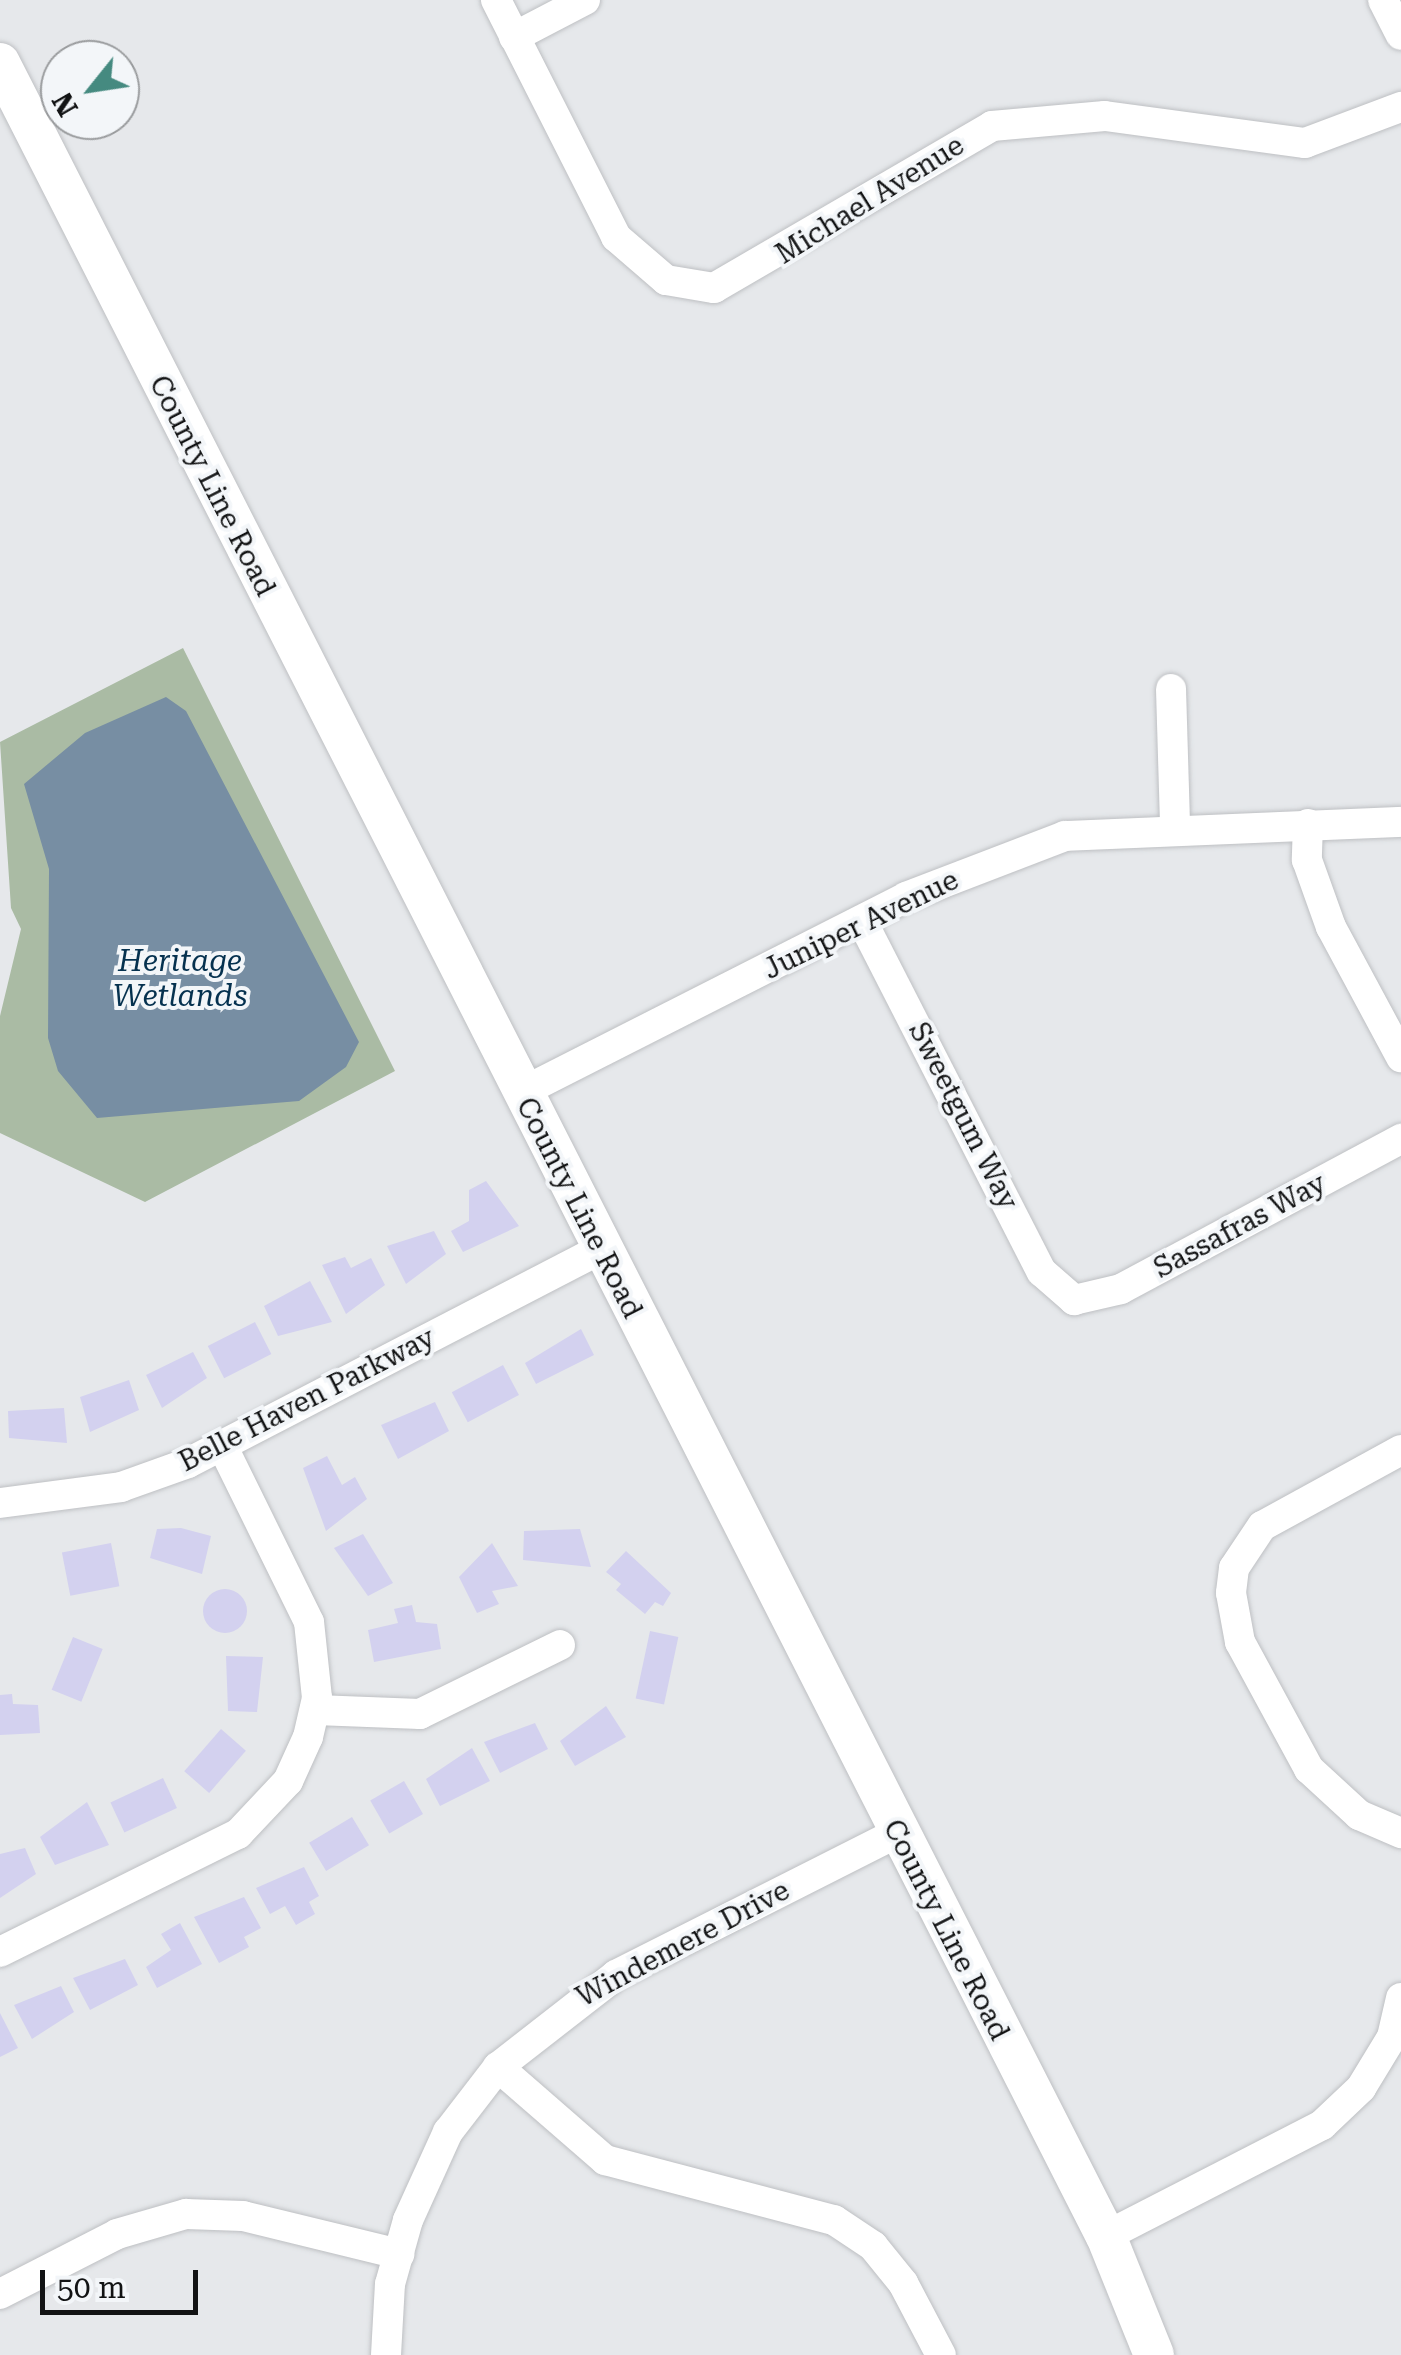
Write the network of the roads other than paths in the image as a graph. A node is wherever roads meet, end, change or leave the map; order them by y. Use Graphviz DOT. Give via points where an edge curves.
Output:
graph roads {
  1 [pos="496,0"];
  2 [pos="585,0"];
  3 [pos="1383,0"];
  4 [pos="1401,35"];
  5 [pos="514,36"];
  6 [pos="0,63"];
  7 [pos="1401,107"];
  8 [pos="1171,688"];
  9 [pos="1401,822"];
  10 [pos="1308,824"];
  11 [pos="1174,826"];
  12 [pos="862,922"];
  13 [pos="1401,1057"];
  14 [pos="520,1093"];
  15 [pos="1401,1140"];
  16 [pos="600,1249"];
  17 [pos="1074,1300"];
  18 [pos="222,1447"];
  19 [pos="1401,1450"];
  20 [pos="0,1504"];
  21 [pos="560,1646"];
  22 [pos="316,1710"];
  23 [pos="896,1833"];
  24 [pos="1401,1833"];
  25 [pos="0,1952"];
  26 [pos="1401,1998"];
  27 [pos="1396,2039"];
  28 [pos="498,2067"];
  29 [pos="1106,2236"];
  30 [pos="399,2254"];
  31 [pos="0,2294"];
  32 [pos="386,2355"];
  33 [pos="941,2355"];
  34 [pos="1154,2355"];
  1 -- 5 [label="street, Michael Avenue"];
  2 -- 5 [label="street"];
  3 -- 4 [label="street"];
  5 -- 7 [label="street, Michael Avenue" via="627,250 666,280 714,288 992,126 1105,116 1305,143"];
  6 -- 14 [label="main road, County Line Road"];
  8 -- 11 [label="street"];
  9 -- 10 [label="street, Juniper Avenue"];
  10 -- 11 [label="street, Juniper Avenue"];
  10 -- 13 [label="street" via="1308,860 1332,927"];
  11 -- 12 [label="street, Juniper Avenue" via="1065,836"];
  12 -- 14 [label="street, Juniper Avenue"];
  12 -- 17 [label="street, Sweetgum Way" via="1042,1272"];
  14 -- 16 [label="main road, County Line Road"];
  15 -- 17 [label="street, Sassafras Way" via="1121,1289"];
  16 -- 18 [label="street, Belle Haven Parkway"];
  16 -- 23 [label="main road, County Line Road"];
  18 -- 20 [label="street, Belle Haven Parkway" via="121,1487"];
  18 -- 22 [label="street" via="309,1622"];
  19 -- 24 [label="street" via="1262,1526 1234,1568 1230,1592 1240,1642 1309,1770 1359,1815"];
  21 -- 22 [label="street" via="420,1714"];
  22 -- 25 [label="street" via="288,1781 238,1834"];
  23 -- 28 [label="street, Windemere Drive" via="603,1983"];
  23 -- 29 [label="main road, County Line Road"];
  26 -- 27 [label="street"];
  27 -- 29 [label="street" via="1361,2088 1322,2125"];
  28 -- 30 [label="street, Windemere Drive" via="448,2132"];
  28 -- 33 [label="street" via="604,2160 834,2220 873,2246 903,2283"];
  29 -- 34 [label="main road, County Line Road"];
  30 -- 31 [label="street" via="243,2216 186,2214 117,2234"];
  30 -- 32 [label="street, Windemere Drive"];
}
